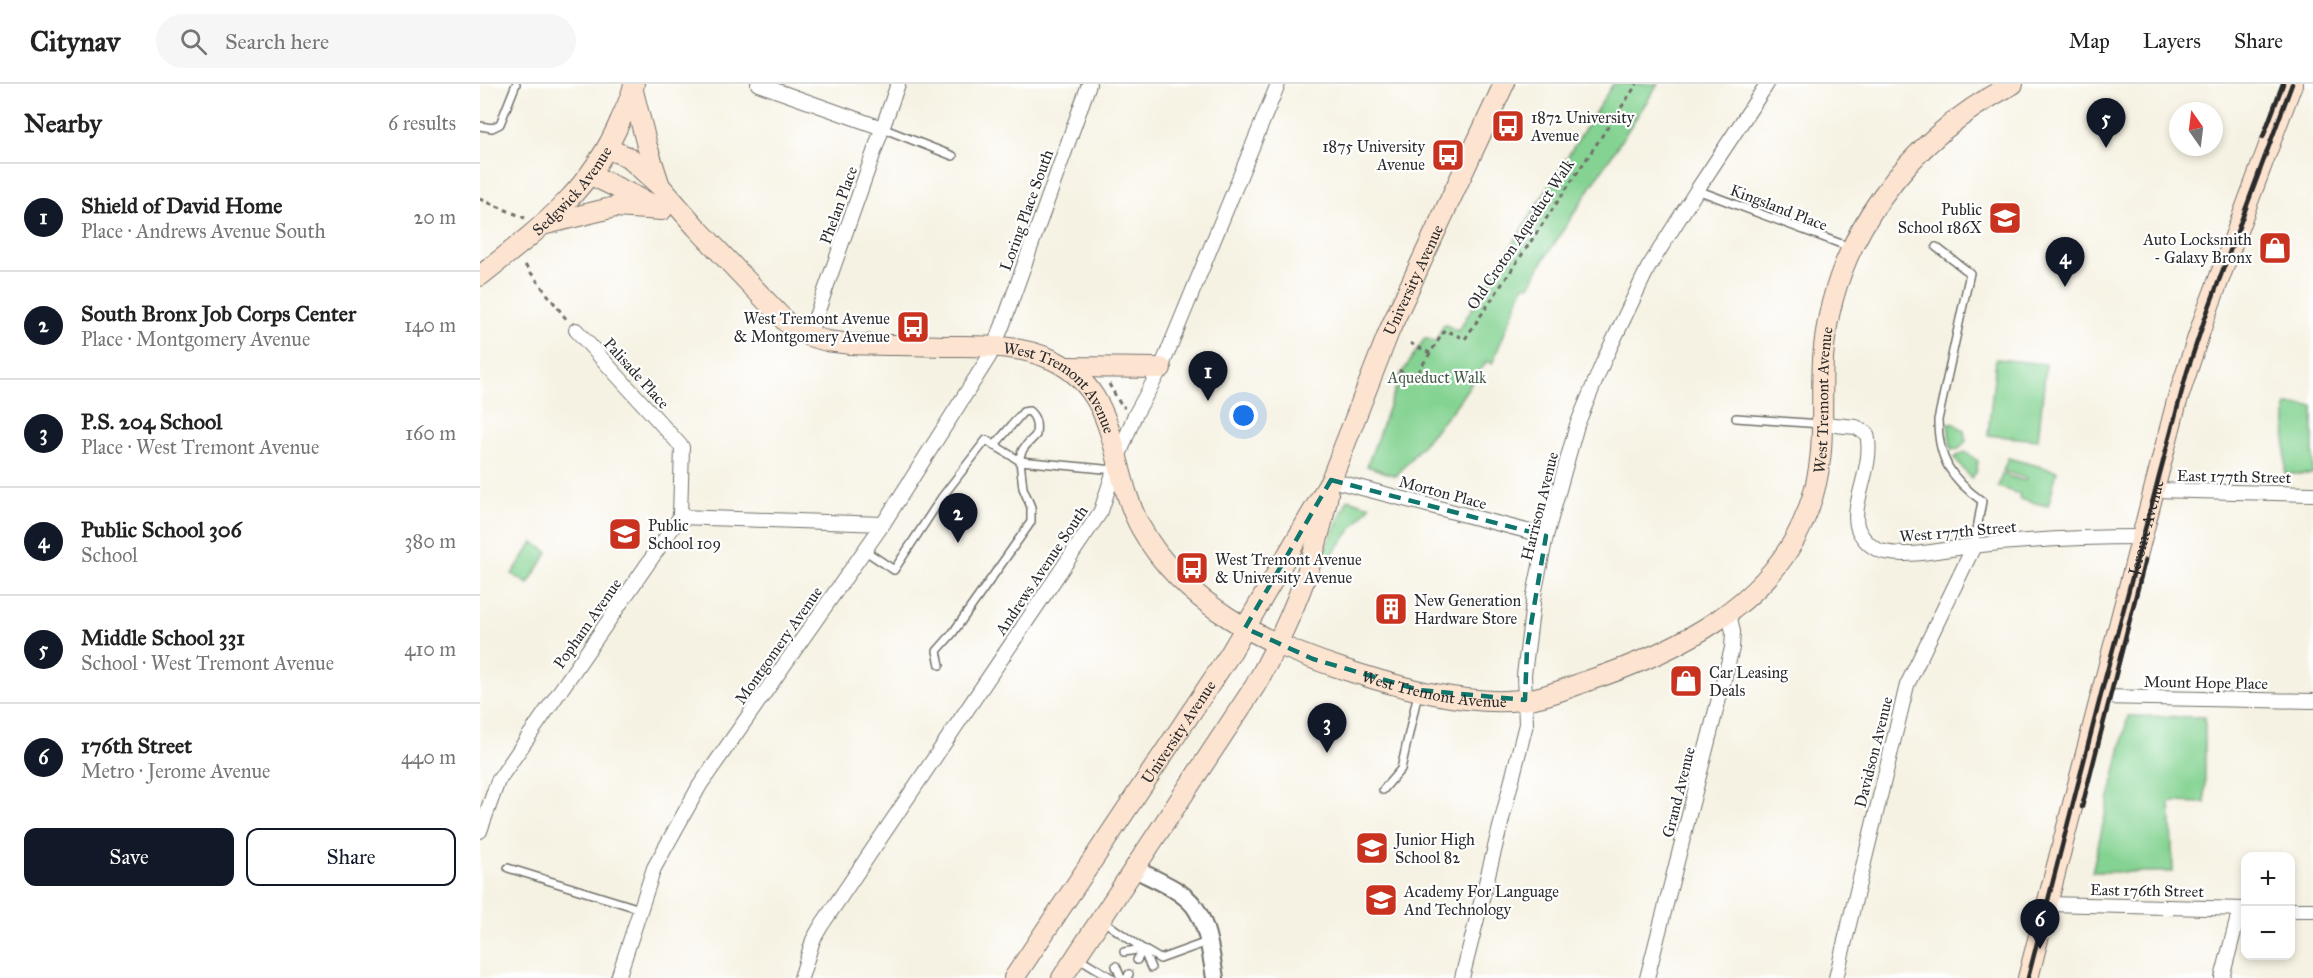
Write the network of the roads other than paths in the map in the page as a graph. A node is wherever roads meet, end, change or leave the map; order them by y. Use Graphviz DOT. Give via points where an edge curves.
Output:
graph roads {
  1 [pos="516,84"];
  2 [pos="758,84"];
  3 [pos="898,84"];
  4 [pos="1089,84"];
  5 [pos="1278,84"];
  6 [pos="1504,84"];
  7 [pos="1767,84"];
  8 [pos="2013,84"];
  9 [pos="2292,84"];
  10 [pos="633,87"];
  11 [pos="480,126"];
  12 [pos="882,128"];
  13 [pos="608,148"];
  14 [pos="953,156"];
  15 [pos="591,175"];
  16 [pos="661,187"];
  17 [pos="1696,190"];
  18 [pos="662,210"];
  19 [pos="534,221"];
  20 [pos="696,227"];
  21 [pos="1936,247"];
  22 [pos="1852,248"];
  23 [pos="480,276"];
  24 [pos="576,330"];
  25 [pos="808,336"];
  26 [pos="994,346"];
  27 [pos="1066,367"];
  28 [pos="1161,368"];
  29 [pos="1736,418"];
  30 [pos="1824,424"];
  31 [pos="994,446"];
  32 [pos="1020,461"];
  33 [pos="1116,464"];
  34 [pos="1331,480"];
  35 [pos="2154,490"];
  36 [pos="2313,494"];
  37 [pos="680,517"];
  38 [pos="882,524"];
  39 [pos="1546,536"];
  40 [pos="2141,537"];
  41 [pos="1974,546"];
  42 [pos="864,550"];
  43 [pos="1729,613"];
  44 [pos="1245,628"];
  45 [pos="1278,645"];
  46 [pos="940,665"];
  47 [pos="1419,690"];
  48 [pos="2099,697"];
  49 [pos="1525,700"];
  50 [pos="2313,701"];
  51 [pos="1383,790"];
  52 [pos="480,831"];
  53 [pos="508,868"];
  54 [pos="1135,869"];
  55 [pos="2047,904"];
  56 [pos="640,909"];
  57 [pos="2241,909"];
  58 [pos="2295,910"];
  59 [pos="2313,910"];
  60 [pos="2241,916"];
  61 [pos="1101,919"];
  62 [pos="1207,942"];
  63 [pos="1143,950"];
  64 [pos="1124,952"];
  65 [pos="1076,957"];
  66 [pos="1137,960"];
  67 [pos="1116,966"];
  68 [pos="1151,968"];
  69 [pos="618,978"];
  70 [pos="801,978"];
  71 [pos="1014,978"];
  72 [pos="1062,978"];
  73 [pos="1112,978"];
  74 [pos="1121,978"];
  75 [pos="1215,978"];
  76 [pos="1462,978"];
  77 [pos="1647,978"];
  78 [pos="1836,978"];
  79 [pos="2028,978"];
  80 [pos="2222,978"];
  1 -- 11 [label="lane" via="500,124 492,128"];
  2 -- 12 [label="street"];
  3 -- 12 [label="street, Phelan Place"];
  4 -- 26 [label="street, Loring Place South"];
  5 -- 28 [label="street, Andrews Avenue South"];
  6 -- 34 [label="main road, University Avenue" via="1390,329"];
  7 -- 17 [label="street, Harrison Avenue"];
  8 -- 22 [label="main road, West Tremont Avenue" via="1944,129 1914,156 1876,204"];
  9 -- 35 [label="main road, Jerome Avenue" via="2204,319"];
  10 -- 13 [label="main road, Sedgwick Avenue"];
  10 -- 16 [label="main road"];
  12 -- 14 [label="lane"];
  12 -- 25 [label="street, Phelan Place"];
  13 -- 15 [label="main road, Sedgwick Avenue"];
  13 -- 16 [label="main road, West Tremont Avenue" via="628,157"];
  15 -- 18 [label="main road, West Tremont Avenue"];
  15 -- 19 [label="main road, Sedgwick Avenue" via="575,195"];
  16 -- 20 [label="main road, West Tremont Avenue"];
  17 -- 22 [label="lane, Kingsland Place"];
  17 -- 39 [label="street, Harrison Avenue" via="1648,268 1604,360 1577,425"];
  18 -- 19 [label="main road" via="623,207"];
  18 -- 20 [label="main road, West Tremont Avenue"];
  19 -- 23 [label="main road, Sedgwick Avenue"];
  20 -- 25 [label="main road, West Tremont Avenue" via="776,312"];
  21 -- 41 [label="lane" via="1970,273 1938,420 1938,441 1954,477 1982,501"];
  22 -- 30 [label="main road, West Tremont Avenue" via="1826,333 1822,377"];
  24 -- 37 [label="street, Palisade Place" via="682,447"];
  25 -- 26 [label="main road, West Tremont Avenue" via="851,344"];
  26 -- 27 [label="main road, West Tremont Avenue" via="1028,350"];
  26 -- 38 [label="street, Montgomery Avenue"];
  27 -- 28 [label="main road"];
  27 -- 33 [label="main road, West Tremont Avenue" via="1087,386 1103,411"];
  28 -- 33 [label="street, Andrews Avenue South" via="1134,417"];
  29 -- 30 [label="lane"];
  30 -- 41 [label="street, West 177th Street" via="1856,427 1867,434 1869,455 1856,516 1858,528 1875,550 1915,552"];
  30 -- 43 [label="main road, West Tremont Avenue" via="1818,478 1799,532 1770,575"];
  31 -- 32 [label="lane"];
  31 -- 32 [label="lane" via="1018,417 1029,411 1036,423 1036,435 1023,447"];
  31 -- 42 [label="lane" via="986,440 894,570"];
  32 -- 33 [label="lane"];
  32 -- 46 [label="lane" via="1031,522 937,651"];
  33 -- 44 [label="main road, West Tremont Avenue" via="1149,542 1190,589"];
  33 -- 70 [label="street, Andrews Avenue South" via="1101,511 821,926"];
  34 -- 39 [label="street, Morton Place"];
  34 -- 44 [label="main road, University Avenue"];
  34 -- 45 [label="main road, University Avenue" via="1324,520"];
  35 -- 36 [label="street, East 177th Street"];
  35 -- 40 [label="main road, Jerome Avenue"];
  37 -- 38 [label="street"];
  37 -- 52 [label="street, Popham Avenue" via="498,781"];
  38 -- 42 [label="street, Montgomery Avenue"];
  39 -- 49 [label="street, Harrison Avenue" via="1527,648"];
  40 -- 41 [label="street, West 177th Street"];
  40 -- 48 [label="main road, Jerome Avenue"];
  41 -- 78 [label="street, Davidson Avenue" via="1906,685"];
  42 -- 56 [label="street, Montgomery Avenue" via="700,785 654,868"];
  43 -- 49 [label="main road, West Tremont Avenue" via="1691,637 1623,668"];
  43 -- 77 [label="street, Grand Avenue" via="1732,648"];
  44 -- 45 [label="main road, West Tremont Avenue"];
  44 -- 71 [label="main road, University Avenue"];
  45 -- 47 [label="main road, West Tremont Avenue" via="1358,674"];
  45 -- 54 [label="main road, University Avenue"];
  47 -- 49 [label="main road, West Tremont Avenue" via="1485,700"];
  47 -- 51 [label="lane" via="1401,769"];
  48 -- 50 [label="street, Mount Hope Place"];
  48 -- 55 [label="main road, Jerome Avenue"];
  49 -- 76 [label="street, Harrison Avenue" via="1526,724"];
  53 -- 56 [label="lane"];
  54 -- 61 [label="main road, University Avenue"];
  54 -- 62 [label="street" via="1193,905"];
  55 -- 57 [label="street, East 176th Street"];
  55 -- 79 [label="main road, Jerome Avenue"];
  56 -- 69 [label="street, Montgomery Avenue"];
  58 -- 59 [label="street"];
  60 -- 80 [label="street"];
  61 -- 63 [label="lane"];
  61 -- 65 [label="main road, University Avenue"];
  62 -- 63 [label="lane" via="1160,959"];
  62 -- 75 [label="street"];
  63 -- 64 [label="lane"];
  63 -- 66 [label="lane"];
  63 -- 68 [label="lane"];
  65 -- 72 [label="main road, University Avenue"];
  65 -- 73 [label="lane"];
  67 -- 74 [label="lane"];
}
